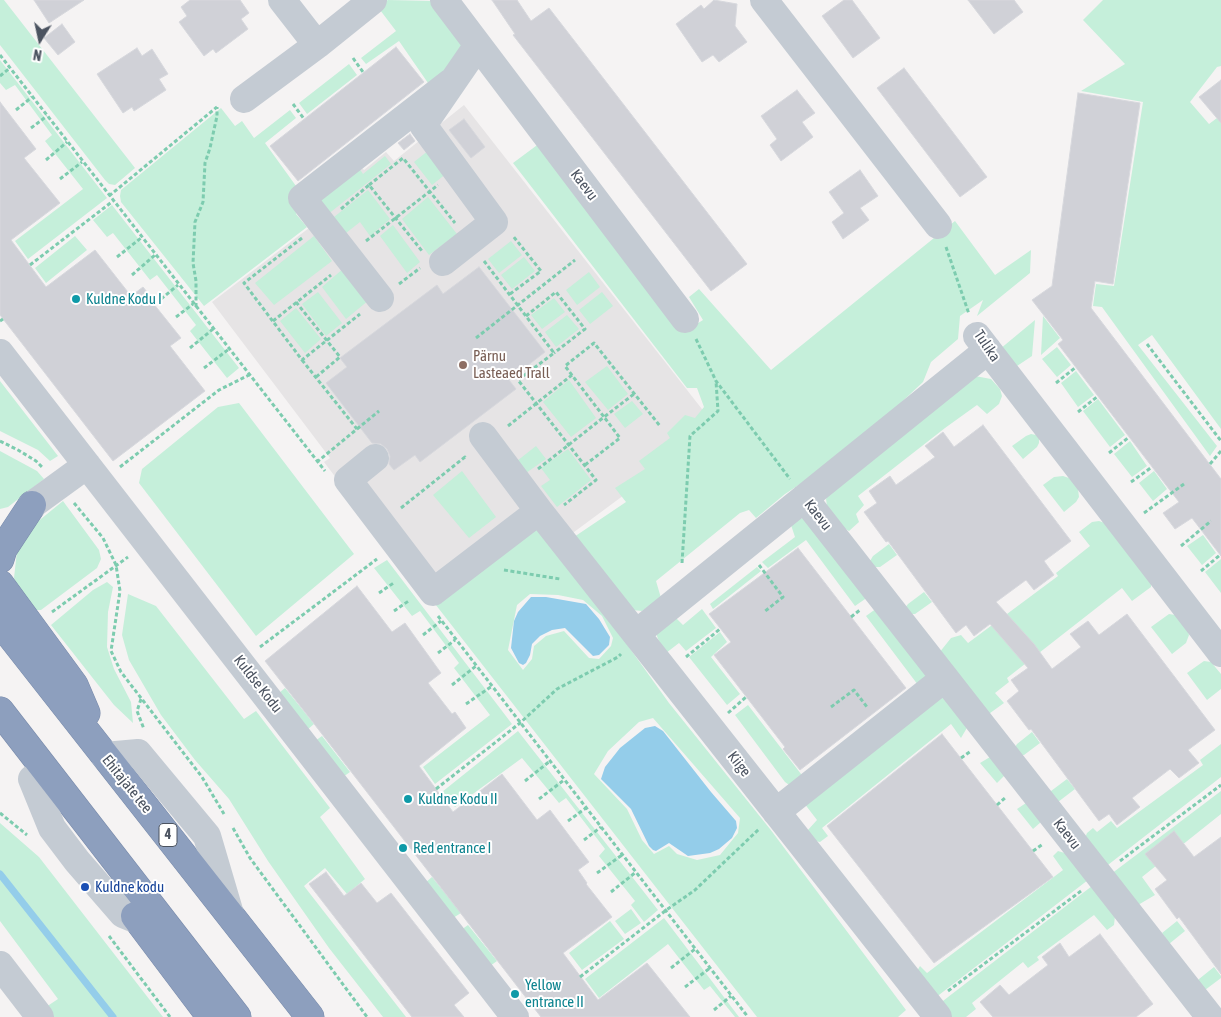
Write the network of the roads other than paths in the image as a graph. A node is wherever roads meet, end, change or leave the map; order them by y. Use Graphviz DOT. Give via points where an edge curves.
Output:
graph roads {
  1 [pos="282,0"];
  2 [pos="373,0"];
  3 [pos="444,0"];
  4 [pos="764,0"];
  5 [pos="317,45"];
  6 [pos="478,45"];
  7 [pos="451,82"];
  8 [pos="244,99"];
  9 [pos="938,225"];
  10 [pos="429,261"];
  11 [pos="380,298"];
  12 [pos="685,319"];
  13 [pos="0,353"];
  14 [pos="485,439"];
  15 [pos="375,458"];
  16 [pos="94,474"];
  17 [pos="804,498"];
  18 [pos="32,505"];
  19 [pos="548,510"];
  20 [pos="0,517"];
  21 [pos="0,559"];
  22 [pos="0,584"];
  23 [pos="0,622"];
  24 [pos="637,633"];
  25 [pos="1221,653"];
  26 [pos="945,678"];
  27 [pos="2,714"];
  28 [pos="103,754"];
  29 [pos="776,812"];
  30 [pos="139,921"];
  31 [pos="174,935"];
  32 [pos="0,966"];
  33 [pos="934,1011"];
  34 [pos="40,1017"];
  35 [pos="211,1017"];
  36 [pos="237,1017"];
  37 [pos="310,1017"];
  38 [pos="515,1017"];
  39 [pos="1210,1017"];
  1 -- 5 [label="street"];
  2 -- 5 [label="street"];
  3 -- 6 [label="street, Kaevu"];
  4 -- 9 [label="street"];
  5 -- 8 [label="street"];
  6 -- 7 [label="street"];
  6 -- 12 [label="street, Kaevu"];
  7 -- 10 [label="street" via="423,125 494,222 472,253"];
  7 -- 11 [label="street" via="302,198"];
  13 -- 16 [label="street, Kuldse Kodu"];
  14 -- 19 [label="street, Kiige"];
  15 -- 19 [label="street" via="348,480 433,592"];
  16 -- 18 [label="street" via="59,485"];
  16 -- 38 [label="street, Kuldse Kodu"];
  17 -- 24 [label="street"];
  17 -- 25 [label="street, Tulika" via="982,343"];
  17 -- 26 [label="street, Kaevu"];
  18 -- 20 [label="highway"];
  18 -- 21 [label="highway" via="3,549"];
  19 -- 24 [label="street, Kiige"];
  22 -- 28 [label="highway" via="74,685"];
  23 -- 28 [label="highway, Ehitajate tee / 4"];
  24 -- 29 [label="street, Kiige"];
  26 -- 29 [label="street"];
  26 -- 39 [label="street, Kaevu"];
  27 -- 30 [label="highway" via="32,779"];
  27 -- 31 [label="highway"];
  28 -- 37 [label="highway, Ehitajate tee / 4"];
  29 -- 33 [label="street, Kiige"];
  30 -- 31 [label="street"];
  30 -- 35 [label="highway"];
  31 -- 36 [label="highway"];
  32 -- 34 [label="street"];
}
